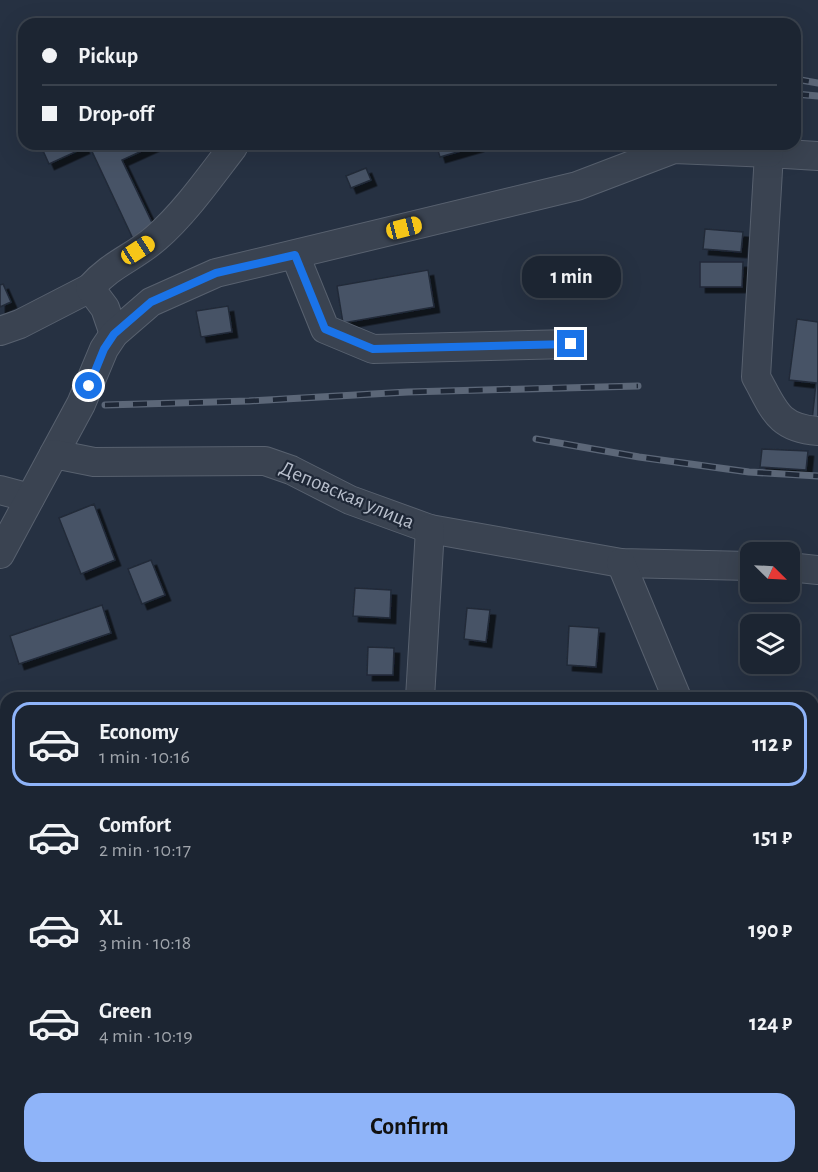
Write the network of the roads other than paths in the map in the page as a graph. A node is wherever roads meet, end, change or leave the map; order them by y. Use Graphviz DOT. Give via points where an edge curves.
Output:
graph roads {
  1 [pos="231,150"];
  2 [pos="671,150"];
  3 [pos="698,150"];
  4 [pos="769,153"];
  5 [pos="818,156"];
  6 [pos="295,255"];
  7 [pos="90,288"];
  8 [pos="0,331"];
  9 [pos="114,334"];
  10 [pos="571,344"];
  11 [pos="818,430"];
  12 [pos="54,454"];
  13 [pos="0,490"];
  14 [pos="30,498"];
  15 [pos="430,529"];
  16 [pos="0,554"];
  17 [pos="621,563"];
  18 [pos="740,566"];
  19 [pos="800,568"];
  20 [pos="818,570"];
  21 [pos="420,692"];
  22 [pos="675,692"];
  1 -- 7 [label="street" via="156,238 103,273"];
  2 -- 6 [label="street" via="577,186"];
  3 -- 4 [label="street"];
  4 -- 5 [label="street"];
  4 -- 11 [label="street" via="756,377 773,410 788,424"];
  6 -- 9 [label="street" via="216,273 151,302"];
  6 -- 10 [label="street" via="325,329 373,349"];
  7 -- 8 [label="street"];
  7 -- 9 [label="street" via="105,308"];
  9 -- 12 [label="street"];
  12 -- 14 [label="street"];
  12 -- 15 [label="street, Деповская улица" via="94,462 265,461 350,500"];
  13 -- 14 [label="street"];
  14 -- 16 [label="street"];
  15 -- 17 [label="street, Деповская улица"];
  15 -- 21 [label="street"];
  17 -- 18 [label="street, Деповская улица"];
  17 -- 22 [label="street"];
  19 -- 20 [label="street"];
}
